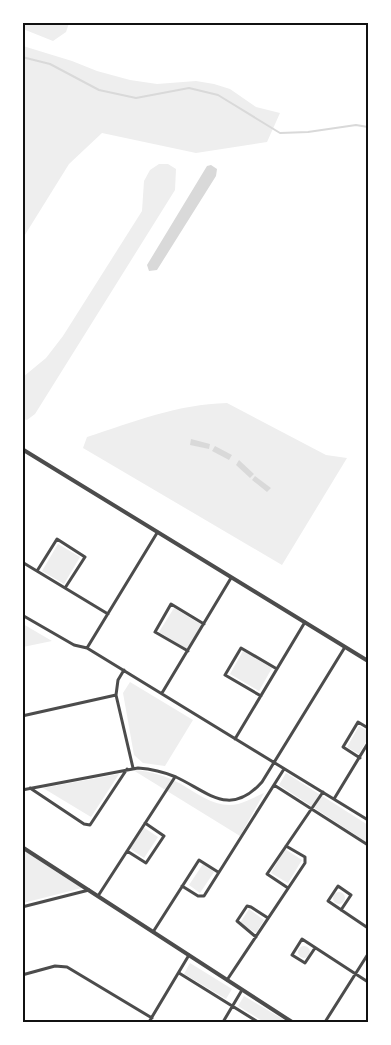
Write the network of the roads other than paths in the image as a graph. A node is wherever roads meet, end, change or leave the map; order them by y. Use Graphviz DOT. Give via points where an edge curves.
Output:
graph roads {
  1 [pos="22,450"];
  2 [pos="157,533"];
  3 [pos="22,562"];
  4 [pos="37,571"];
  5 [pos="231,578"];
  6 [pos="65,588"];
  7 [pos="108,614"];
  8 [pos="22,616"];
  9 [pos="305,622"];
  10 [pos="204,624"];
  11 [pos="345,647"];
  12 [pos="88,648"];
  13 [pos="188,651"];
  14 [pos="368,661"];
  15 [pos="277,669"];
  16 [pos="124,670"];
  17 [pos="162,694"];
  18 [pos="116,695"];
  19 [pos="261,696"];
  20 [pos="22,716"];
  21 [pos="368,728"];
  22 [pos="236,738"];
  23 [pos="368,743"];
  24 [pos="360,758"];
  25 [pos="275,763"];
  26 [pos="133,768"];
  27 [pos="128,769"];
  28 [pos="284,769"];
  29 [pos="175,777"];
  30 [pos="274,785"];
  31 [pos="30,788"];
  32 [pos="22,790"];
  33 [pos="323,792"];
  34 [pos="334,799"];
  35 [pos="312,809"];
  36 [pos="368,820"];
  37 [pos="145,823"];
  38 [pos="368,845"];
  39 [pos="286,846"];
  40 [pos="22,847"];
  41 [pos="127,851"];
  42 [pos="218,872"];
  43 [pos="182,886"];
  44 [pos="288,888"];
  45 [pos="89,890"];
  46 [pos="98,896"];
  47 [pos="22,907"];
  48 [pos="341,910"];
  49 [pos="268,918"];
  50 [pos="368,928"];
  51 [pos="153,932"];
  52 [pos="256,937"];
  53 [pos="315,948"];
  54 [pos="368,954"];
  55 [pos="189,956"];
  56 [pos="178,973"];
  57 [pos="356,974"];
  58 [pos="22,975"];
  59 [pos="227,980"];
  60 [pos="368,982"];
  61 [pos="242,990"];
  62 [pos="233,1007"];
  63 [pos="152,1018"];
  64 [pos="149,1022"];
  65 [pos="224,1022"];
  66 [pos="258,1022"];
  67 [pos="292,1022"];
  68 [pos="324,1022"];
  1 -- 2 [label="street"];
  2 -- 5 [label="street"];
  2 -- 7 [label="street"];
  3 -- 4 [label="street"];
  4 -- 6 [label="street"];
  4 -- 6 [label="street" via="56,539 85,557"];
  5 -- 9 [label="street"];
  5 -- 10 [label="street"];
  6 -- 7 [label="street"];
  7 -- 12 [label="street"];
  8 -- 12 [label="street" via="74,646"];
  9 -- 11 [label="street"];
  9 -- 15 [label="street"];
  10 -- 13 [label="street"];
  10 -- 13 [label="street" via="171,604 155,632"];
  11 -- 14 [label="street"];
  11 -- 25 [label="street"];
  12 -- 16 [label="street"];
  13 -- 17 [label="street"];
  15 -- 19 [label="street"];
  15 -- 19 [label="street" via="241,648 225,675"];
  16 -- 17 [label="street"];
  16 -- 18 [label="street" via="118,680"];
  17 -- 22 [label="street"];
  18 -- 20 [label="street"];
  18 -- 26 [label="street"];
  19 -- 22 [label="street"];
  21 -- 24 [label="street" via="358,722 343,747"];
  22 -- 25 [label="street"];
  23 -- 24 [label="street"];
  24 -- 34 [label="street"];
  25 -- 28 [label="street"];
  25 -- 29 [label="street" via="254,790 232,799 208,796"];
  26 -- 27 [label="street"];
  26 -- 29 [label="street" via="157,770"];
  27 -- 31 [label="street"];
  27 -- 31 [label="street" via="90,825"];
  28 -- 30 [label="street"];
  28 -- 33 [label="street"];
  29 -- 37 [label="street"];
  30 -- 35 [label="street"];
  30 -- 42 [label="street"];
  31 -- 32 [label="street"];
  33 -- 34 [label="street"];
  33 -- 35 [label="street"];
  34 -- 36 [label="street"];
  35 -- 38 [label="street"];
  35 -- 39 [label="street"];
  37 -- 41 [label="street"];
  37 -- 41 [label="street" via="164,836 146,863"];
  39 -- 44 [label="street" via="305,856 305,863"];
  39 -- 44 [label="street" via="267,874"];
  40 -- 45 [label="street"];
  41 -- 46 [label="street"];
  42 -- 43 [label="street" via="204,896"];
  42 -- 43 [label="street" via="199,860"];
  43 -- 51 [label="street"];
  44 -- 49 [label="street"];
  45 -- 46 [label="street"];
  45 -- 47 [label="street"];
  46 -- 51 [label="street"];
  48 -- 48 [label="street" via="328,902 338,886 351,895"];
  48 -- 50 [label="street"];
  49 -- 52 [label="street"];
  49 -- 52 [label="street" via="246,906 237,921"];
  51 -- 55 [label="street"];
  52 -- 59 [label="street"];
  53 -- 53 [label="street" via="302,939 292,955 305,963"];
  53 -- 57 [label="street"];
  54 -- 57 [label="street"];
  55 -- 56 [label="street"];
  55 -- 59 [label="street"];
  56 -- 62 [label="street"];
  56 -- 63 [label="street"];
  57 -- 60 [label="street"];
  57 -- 68 [label="street"];
  58 -- 63 [label="street" via="55,966 67,967"];
  59 -- 61 [label="street"];
  61 -- 62 [label="street"];
  61 -- 67 [label="street"];
  62 -- 65 [label="street"];
  62 -- 66 [label="street"];
  63 -- 64 [label="street"];
}
